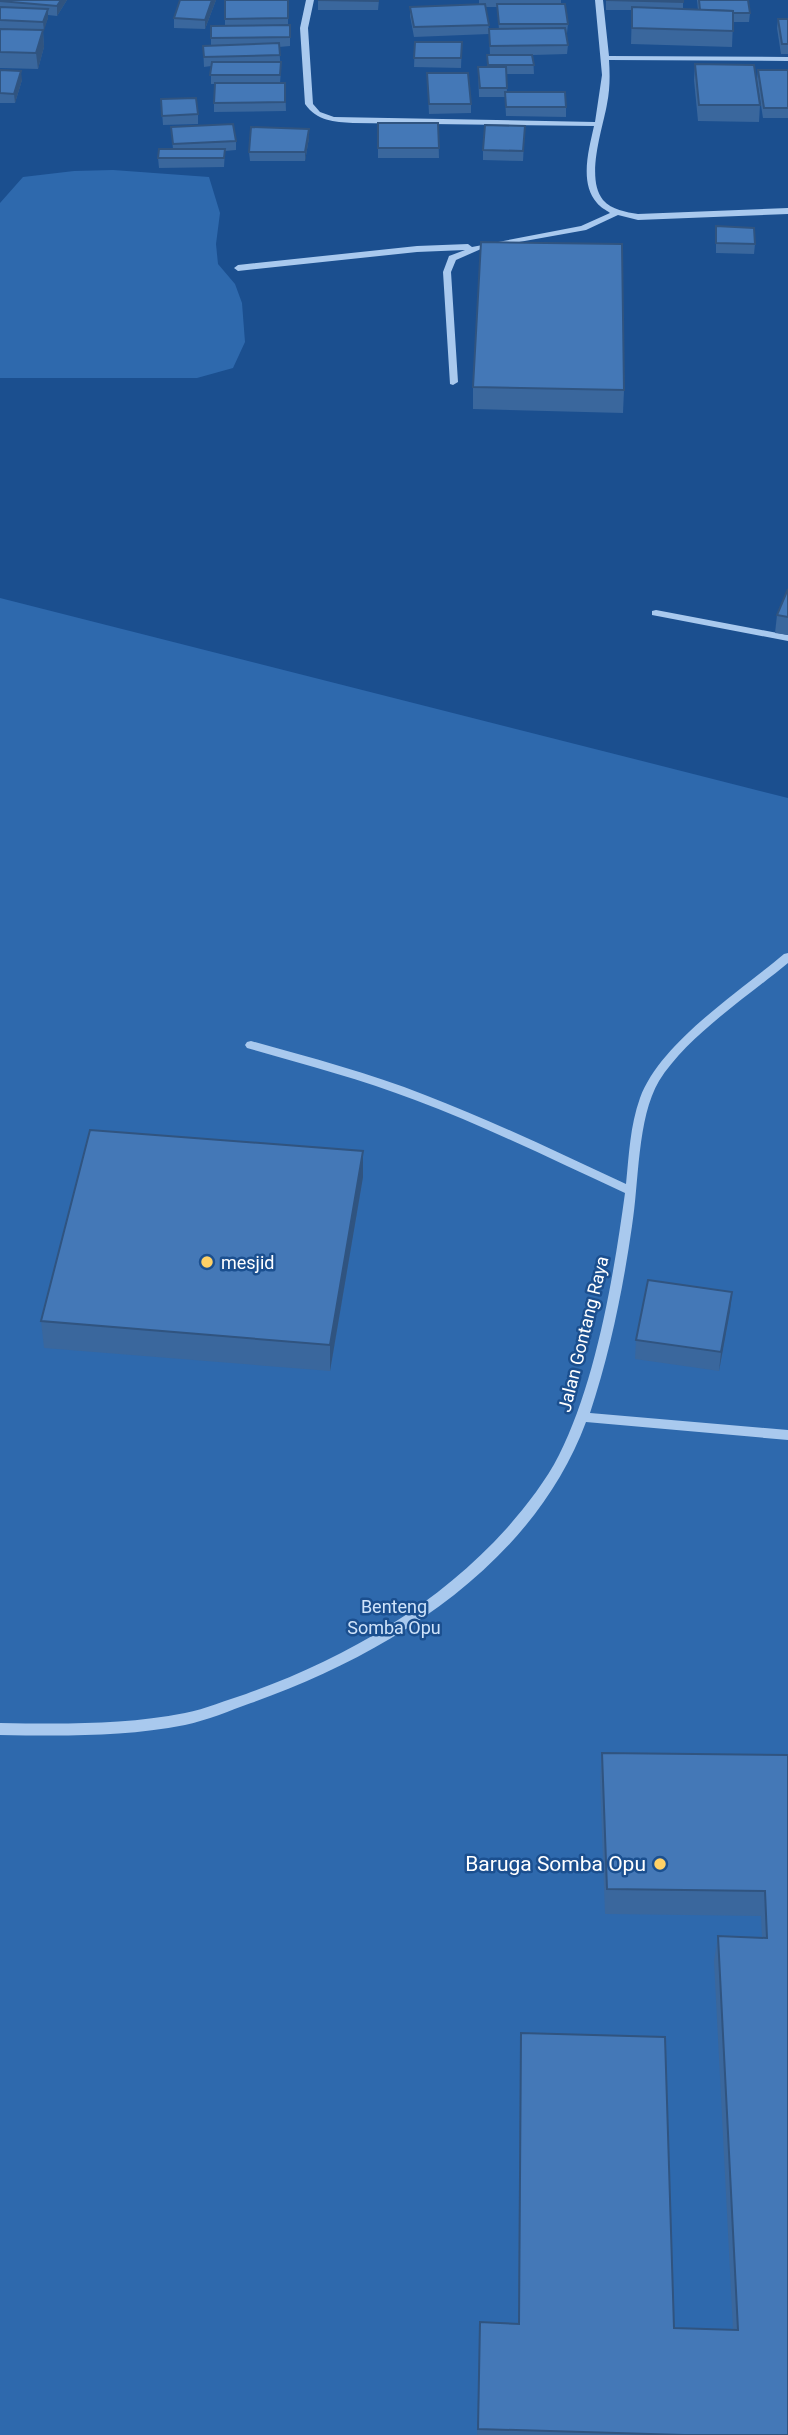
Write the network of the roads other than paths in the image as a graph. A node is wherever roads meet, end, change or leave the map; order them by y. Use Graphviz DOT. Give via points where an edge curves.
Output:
graph roads {
  1 [pos="310,0"];
  2 [pos="599,0"];
  3 [pos="604,58"];
  4 [pos="788,59"];
  5 [pos="600,124"];
  6 [pos="788,211"];
  7 [pos="615,214"];
  8 [pos="479,247"];
  9 [pos="238,268"];
  10 [pos="453,382"];
  11 [pos="656,613"];
  12 [pos="788,638"];
  13 [pos="788,957"];
  14 [pos="251,1045"];
  15 [pos="631,1191"];
  16 [pos="582,1417"];
  17 [pos="788,1435"];
  18 [pos="0,1729"];
  1 -- 5 [label="street" via="304,28 309,104 321,117"];
  2 -- 3 [label="street"];
  3 -- 4 [label="street"];
  3 -- 5 [label="street" via="606,85"];
  5 -- 7 [label="street" via="591,181 600,204"];
  6 -- 7 [label="street"];
  7 -- 8 [label="street" via="583,228"];
  8 -- 9 [label="street"];
  8 -- 10 [label="street" via="452,258 447,272"];
  11 -- 12 [label="street"];
  13 -- 15 [label="street, Jalan Gontang Raya" via="685,1044 653,1081 635,1127"];
  14 -- 15 [label="street" via="417,1096"];
  15 -- 16 [label="street, Jalan Gontang Raya" via="617,1281"];
  16 -- 17 [label="street"];
  16 -- 18 [label="street, Jalan Gontang Raya" via="558,1469 523,1521 454,1587 376,1643 279,1690 186,1718 81,1731"];
}
